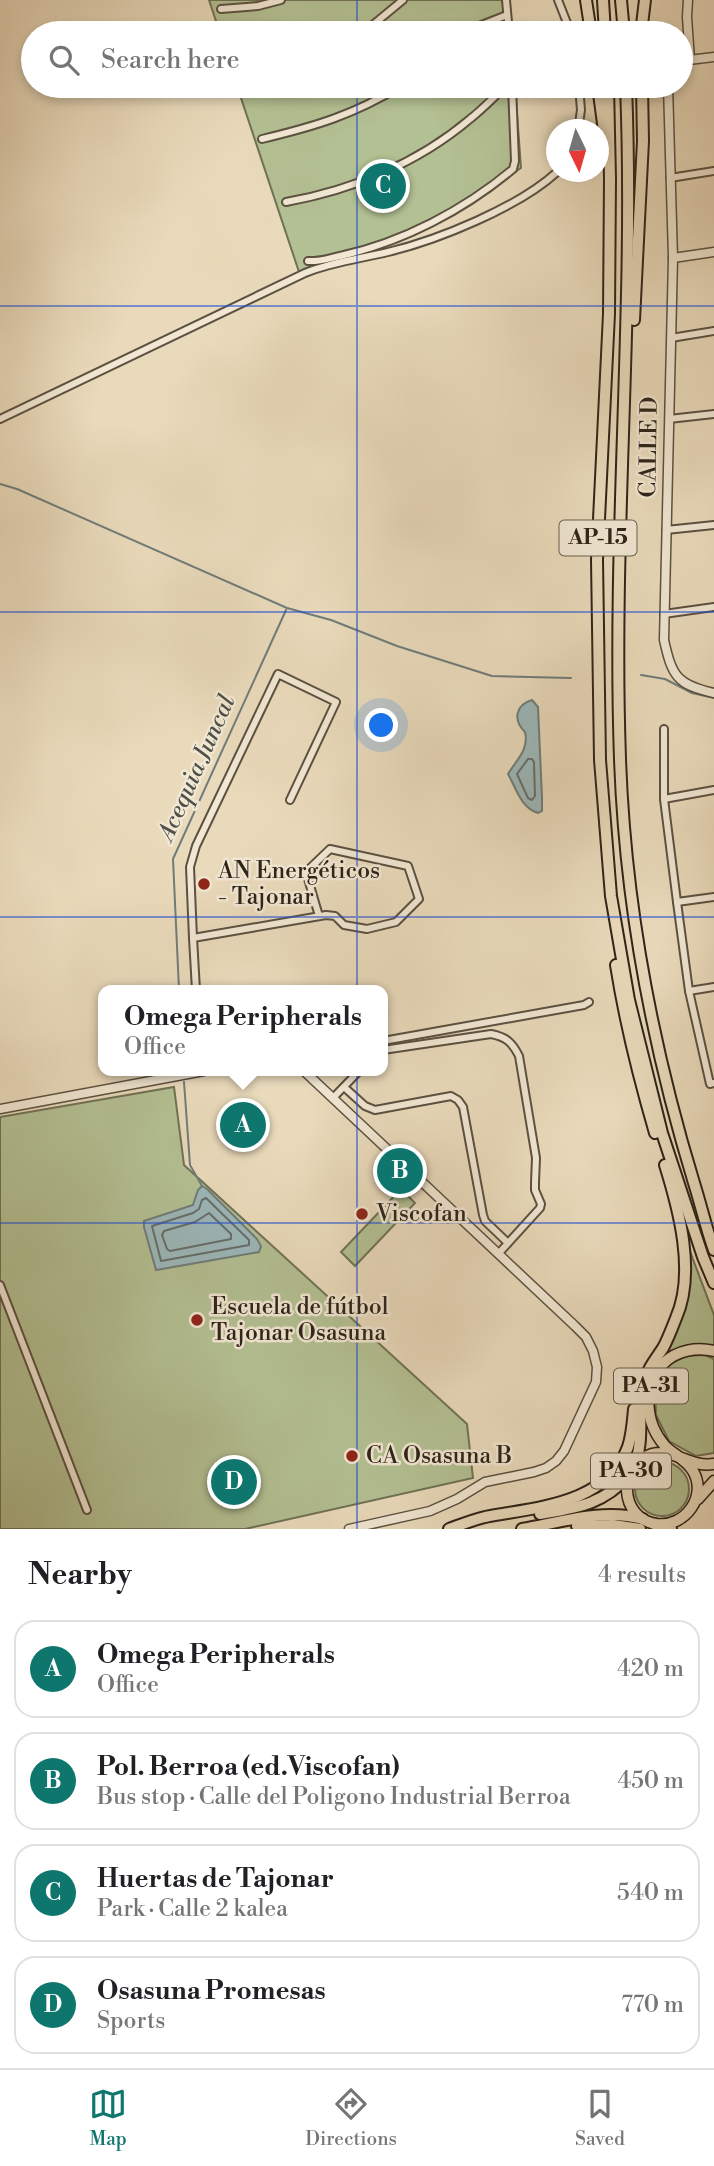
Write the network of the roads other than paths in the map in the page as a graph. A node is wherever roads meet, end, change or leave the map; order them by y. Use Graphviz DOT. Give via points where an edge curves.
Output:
graph roads {
  1 [pos="281,0"];
  2 [pos="403,0"];
  3 [pos="506,0"];
  4 [pos="558,0"];
  5 [pos="586,0"];
  6 [pos="603,0"];
  7 [pos="621,0"];
  8 [pos="643,0"];
  9 [pos="688,0"];
  10 [pos="221,9"];
  11 [pos="507,15"];
  12 [pos="378,21"];
  13 [pos="492,21"];
  14 [pos="508,21"];
  15 [pos="566,21"];
  16 [pos="589,21"];
  17 [pos="605,21"];
  18 [pos="623,21"];
  19 [pos="640,21"];
  20 [pos="687,21"];
  21 [pos="714,57"];
  22 [pos="693,59"];
  23 [pos="381,98"];
  24 [pos="493,98"];
  25 [pos="512,98"];
  26 [pos="580,98"];
  27 [pos="600,98"];
  28 [pos="608,98"];
  29 [pos="627,98"];
  30 [pos="641,98"];
  31 [pos="668,98"];
  32 [pos="580,119"];
  33 [pos="262,139"];
  34 [pos="714,171"];
  35 [pos="670,178"];
  36 [pos="610,179"];
  37 [pos="546,180"];
  38 [pos="286,202"];
  39 [pos="714,251"];
  40 [pos="673,258"];
  41 [pos="308,261"];
  42 [pos="714,331"];
  43 [pos="671,338"];
  44 [pos="626,365"];
  45 [pos="714,414"];
  46 [pos="0,419"];
  47 [pos="669,419"];
  48 [pos="714,525"];
  49 [pos="666,530"];
  50 [pos="714,607"];
  51 [pos="664,614"];
  52 [pos="714,693"];
  53 [pos="664,729"];
  54 [pos="714,790"];
  55 [pos="664,799"];
  56 [pos="290,800"];
  57 [pos="611,896"];
  58 [pos="714,897"];
  59 [pos="677,902"];
  60 [pos="319,916"];
  61 [pos="193,938"];
  62 [pos="196,985"];
  63 [pos="714,987"];
  64 [pos="689,991"];
  65 [pos="589,1002"];
  66 [pos="388,1040"];
  67 [pos="388,1049"];
  68 [pos="175,1076"];
  69 [pos="312,1076"];
  70 [pos="354,1076"];
  71 [pos="712,1084"];
  72 [pos="344,1087"];
  73 [pos="333,1098"];
  74 [pos="0,1109"];
  75 [pos="702,1209"];
  76 [pos="714,1229"];
  77 [pos="508,1243"];
  78 [pos="714,1250"];
  79 [pos="499,1253"];
  80 [pos="714,1283"];
  81 [pos="0,1285"];
  82 [pos="671,1329"];
  83 [pos="714,1351"];
  84 [pos="677,1456"];
  85 [pos="714,1464"];
  86 [pos="631,1471"];
  87 [pos="714,1481"];
  88 [pos="694,1505"];
  89 [pos="87,1510"];
  90 [pos="641,1524"];
  91 [pos="654,1524"];
  92 [pos="349,1529"];
  93 [pos="448,1529"];
  94 [pos="522,1529"];
  95 [pos="553,1529"];
  96 [pos="671,1529"];
  1 -- 10 [label="street"];
  2 -- 12 [label="street"];
  3 -- 11 [label="street"];
  4 -- 15 [label="street"];
  5 -- 16 [label="highway"];
  6 -- 17 [label="highway"];
  7 -- 18 [label="highway"];
  8 -- 19 [label="highway"];
  9 -- 20 [label="street"];
  11 -- 13 [label="street"];
  11 -- 14 [label="street"];
  21 -- 22 [label="street"];
  23 -- 33 [label="street" via="311,128"];
  24 -- 38 [label="street" via="470,120 405,162 348,187"];
  25 -- 41 [label="street" via="513,169 436,220 365,250"];
  26 -- 32 [label="street"];
  27 -- 36 [label="highway"];
  28 -- 36 [label="highway, AP-15"];
  29 -- 44 [label="highway, AP-15"];
  30 -- 44 [label="highway" via="642,180 633,330"];
  31 -- 35 [label="street, CALLE D"];
  34 -- 35 [label="street"];
  35 -- 40 [label="street, CALLE D"];
  36 -- 57 [label="highway, AP-15" via="609,314 597,560 600,760"];
  37 -- 46 [label="street" via="504,208 400,248 314,269"];
  39 -- 40 [label="street"];
  40 -- 43 [label="street, CALLE D"];
  42 -- 43 [label="street"];
  43 -- 47 [label="street, CALLE D"];
  44 -- 75 [label="highway, AP-15" via="618,699 627,857 654,1026"];
  45 -- 47 [label="street"];
  47 -- 49 [label="street, CALLE D"];
  48 -- 49 [label="street"];
  49 -- 51 [label="street, CALLE D"];
  50 -- 51 [label="street"];
  51 -- 52 [label="street, CALLE D" via="670,667 684,684"];
  53 -- 55 [label="street"];
  54 -- 55 [label="street"];
  55 -- 59 [label="street"];
  56 -- 61 [label="street" via="336,702 278,674 196,846 190,867"];
  57 -- 80 [label="highway, AP-15" via="629,1000 662,1133"];
  57 -- 82 [label="highway" via="611,932 621,996 683,1239 683,1288"];
  58 -- 59 [label="street"];
  59 -- 64 [label="street"];
  60 -- 60 [label="street" via="306,872 330,849 408,866 419,899 396,922 367,929 344,925 335,916"];
  60 -- 61 [label="street"];
  61 -- 62 [label="street"];
  63 -- 64 [label="street"];
  64 -- 71 [label="street"];
  65 -- 66 [label="street"];
  67 -- 77 [label="street" via="491,1034 512,1043 519,1056 536,1158 535,1190 541,1204"];
  68 -- 74 [label="street"];
  69 -- 73 [label="street"];
  70 -- 72 [label="street"];
  72 -- 73 [label="street"];
  72 -- 77 [label="street" via="375,1110 451,1096 458,1100 483,1215"];
  73 -- 79 [label="street"];
  75 -- 76 [label="highway"];
  75 -- 78 [label="highway, AP-15"];
  77 -- 79 [label="street"];
  79 -- 92 [label="street" via="586,1337 593,1351 596,1382 564,1451 546,1468 485,1482 430,1511"];
  81 -- 89 [label="street"];
  82 -- 86 [label="highway" via="643,1386 638,1455"];
  82 -- 93 [label="highway" via="637,1387 629,1445 602,1482 574,1498"];
  83 -- 84 [label="highway, PA-31" via="696,1349 675,1356 664,1363 651,1384 648,1406 652,1422 659,1438"];
  84 -- 85 [label="highway, PA-30" via="694,1464"];
  84 -- 86 [label="highway, PA-30" via="654,1453"];
  84 -- 88 [label="highway, PA-30" via="694,1472"];
  86 -- 90 [label="highway, PA-30" via="628,1500"];
  86 -- 93 [label="highway, PA-30" via="606,1496 590,1504"];
  87 -- 88 [label="highway, PA-30"];
  88 -- 91 [label="highway, PA-30" via="677,1521"];
  90 -- 91 [label="highway, PA-30"];
  90 -- 94 [label="highway, PA-30" via="622,1514"];
  90 -- 95 [label="highway"];
  91 -- 96 [label="highway"];
}
